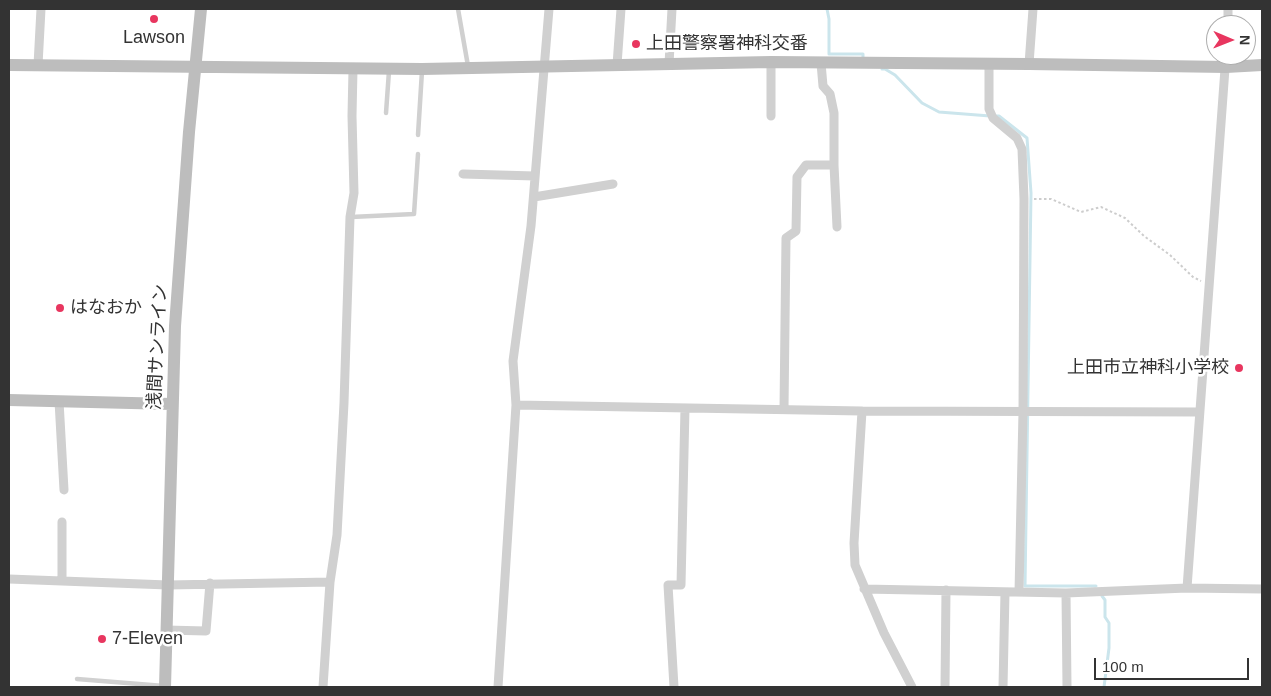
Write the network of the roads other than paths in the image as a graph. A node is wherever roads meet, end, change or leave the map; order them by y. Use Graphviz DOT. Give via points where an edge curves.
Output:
graph roads {
  1 [pos="41,9"];
  2 [pos="201,9"];
  3 [pos="458,9"];
  4 [pos="550,9"];
  5 [pos="621,9"];
  6 [pos="672,9"];
  7 [pos="1033,9"];
  8 [pos="1206,61"];
  9 [pos="771,62"];
  10 [pos="821,63"];
  11 [pos="669,64"];
  12 [pos="989,64"];
  13 [pos="1028,64"];
  14 [pos="9,65"];
  15 [pos="38,65"];
  16 [pos="617,65"];
  17 [pos="1226,65"];
  18 [pos="194,66"];
  19 [pos="545,67"];
  20 [pos="468,68"];
  21 [pos="353,69"];
  22 [pos="389,69"];
  23 [pos="422,70"];
  24 [pos="386,113"];
  25 [pos="771,116"];
  26 [pos="418,135"];
  27 [pos="418,154"];
  28 [pos="834,164"];
  29 [pos="463,174"];
  30 [pos="536,176"];
  31 [pos="613,184"];
  32 [pos="534,197"];
  33 [pos="350,217"];
  34 [pos="836,227"];
  35 [pos="9,400"];
  36 [pos="59,401"];
  37 [pos="172,404"];
  38 [pos="516,405"];
  39 [pos="685,408"];
  40 [pos="784,409"];
  41 [pos="862,410"];
  42 [pos="1023,412"];
  43 [pos="1199,412"];
  44 [pos="64,490"];
  45 [pos="62,522"];
  46 [pos="9,579"];
  47 [pos="62,581"];
  48 [pos="330,582"];
  49 [pos="210,583"];
  50 [pos="168,585"];
  51 [pos="1187,588"];
  52 [pos="864,589"];
  53 [pos="1262,589"];
  54 [pos="946,590"];
  55 [pos="1004,592"];
  56 [pos="1019,592"];
  57 [pos="1066,593"];
  58 [pos="166,630"];
  59 [pos="77,679"];
  60 [pos="165,686"];
  61 [pos="323,687"];
  62 [pos="498,687"];
  63 [pos="674,687"];
  64 [pos="912,687"];
  65 [pos="945,687"];
  66 [pos="1003,687"];
  67 [pos="1066,687"];
  1 -- 15 [label="street"];
  2 -- 18 [label="street, 浅間サンライン"];
  3 -- 20 [label="lane"];
  4 -- 19 [label="street"];
  5 -- 16 [label="street"];
  6 -- 11 [label="street"];
  7 -- 13 [label="street"];
  8 -- 13 [label="street"];
  9 -- 10 [label="street"];
  9 -- 11 [label="street"];
  9 -- 25 [label="street"];
  10 -- 12 [label="street"];
  10 -- 28 [label="street" via="823,86 830,94 834,113"];
  11 -- 16 [label="street"];
  12 -- 13 [label="street"];
  12 -- 42 [label="street" via="989,109 993,118 1017,138 1022,149"];
  14 -- 15 [label="street"];
  15 -- 18 [label="street"];
  16 -- 19 [label="street"];
  17 -- 43 [label="street"];
  18 -- 21 [label="street"];
  18 -- 37 [label="street, 浅間サンライン"];
  19 -- 20 [label="street"];
  19 -- 30 [label="street"];
  20 -- 23 [label="street"];
  21 -- 22 [label="street"];
  21 -- 33 [label="street" via="354,193"];
  22 -- 23 [label="street"];
  22 -- 24 [label="lane"];
  23 -- 26 [label="lane"];
  27 -- 33 [label="lane" via="414,214"];
  28 -- 34 [label="street"];
  28 -- 40 [label="street" via="806,165 797,177 796,231 786,238"];
  29 -- 30 [label="street"];
  30 -- 32 [label="street"];
  31 -- 32 [label="street"];
  32 -- 38 [label="street" via="513,361"];
  33 -- 48 [label="street" via="337,535"];
  35 -- 36 [label="street"];
  36 -- 37 [label="street"];
  36 -- 44 [label="street"];
  37 -- 50 [label="street, 浅間サンライン"];
  38 -- 39 [label="street"];
  38 -- 62 [label="street"];
  39 -- 40 [label="street"];
  39 -- 63 [label="street" via="681,585 668,585"];
  40 -- 41 [label="street"];
  41 -- 42 [label="street"];
  41 -- 52 [label="street" via="854,543 855,565"];
  42 -- 43 [label="street"];
  42 -- 56 [label="street"];
  43 -- 51 [label="street"];
  45 -- 47 [label="street"];
  46 -- 47 [label="street"];
  47 -- 50 [label="street"];
  48 -- 49 [label="street"];
  48 -- 61 [label="street"];
  49 -- 50 [label="street"];
  49 -- 58 [label="street" via="206,631"];
  50 -- 58 [label="street, 浅間サンライン"];
  51 -- 53 [label="street"];
  51 -- 57 [label="street"];
  52 -- 54 [label="street"];
  52 -- 64 [label="street"];
  54 -- 55 [label="street"];
  54 -- 65 [label="street"];
  55 -- 56 [label="street"];
  55 -- 66 [label="street"];
  56 -- 57 [label="street"];
  57 -- 67 [label="street"];
  58 -- 60 [label="street, 浅間サンライン"];
  59 -- 60 [label="lane"];
}
